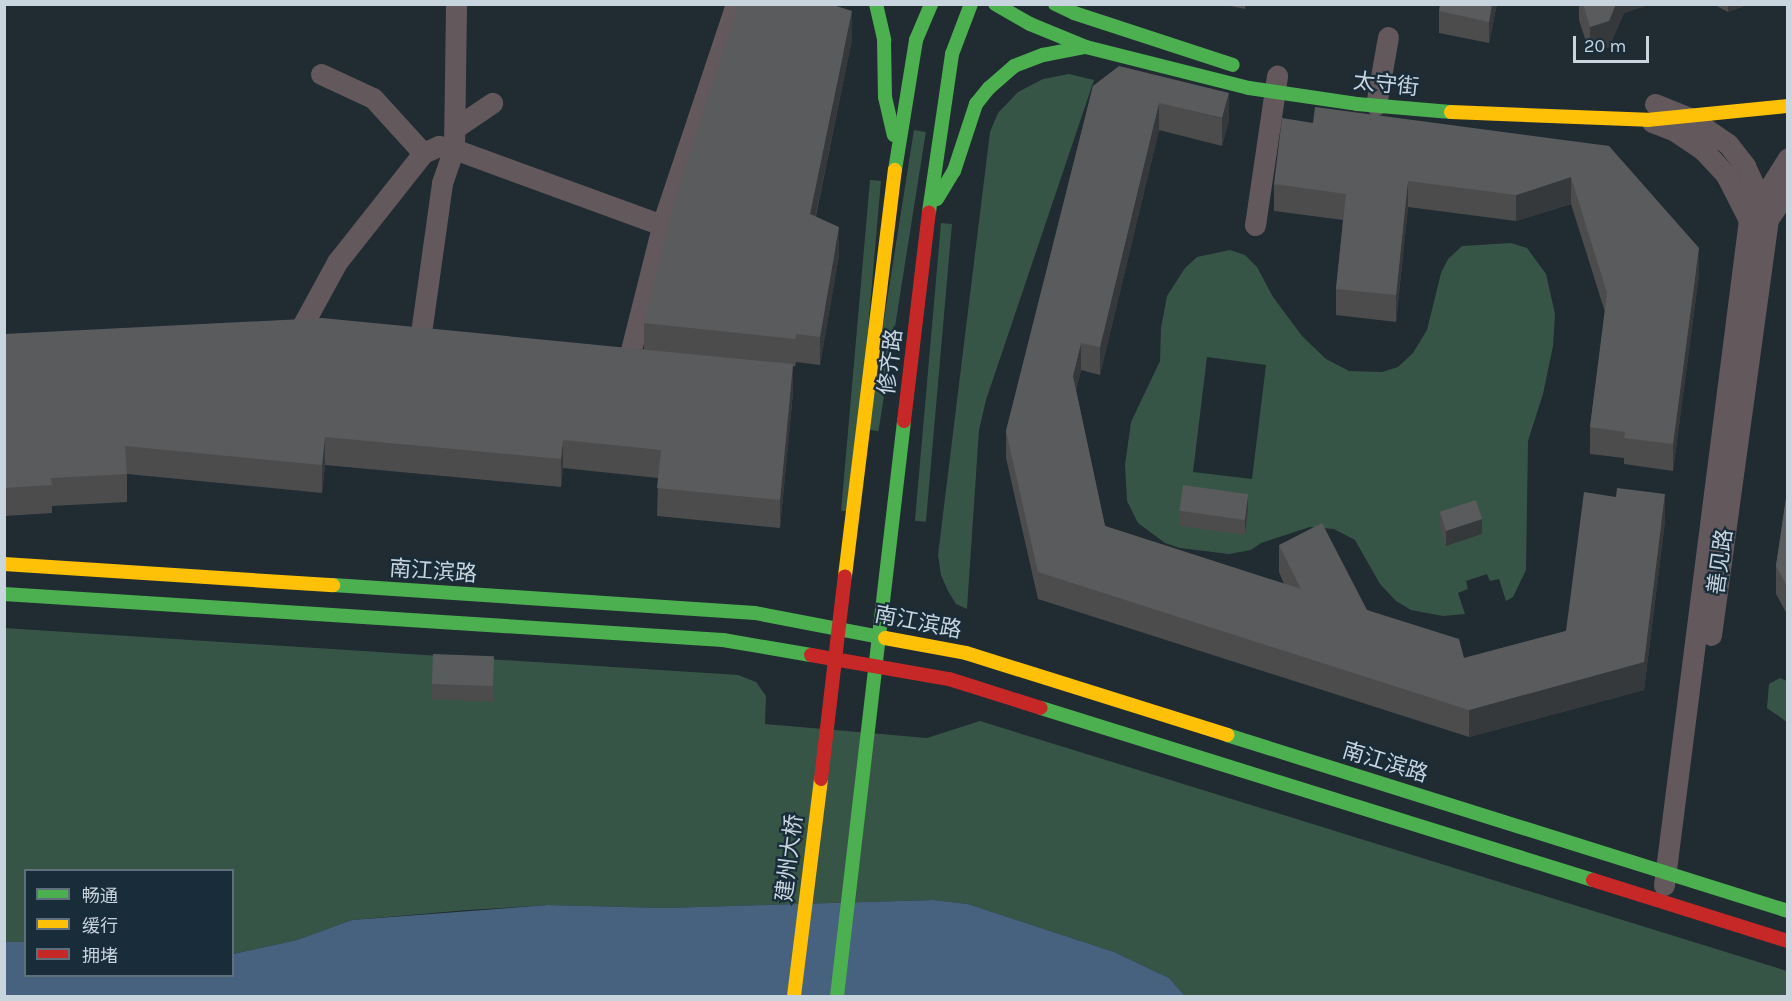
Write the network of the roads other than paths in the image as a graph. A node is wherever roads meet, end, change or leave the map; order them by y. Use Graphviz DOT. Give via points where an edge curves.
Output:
graph roads {
  1 [pos="456,4"];
  2 [pos="736,4"];
  3 [pos="876,4"];
  4 [pos="931,4"];
  5 [pos="971,4"];
  6 [pos="995,4"];
  7 [pos="1056,4"];
  8 [pos="1072,9"];
  9 [pos="1388,37"];
  10 [pos="1086,47"];
  11 [pos="321,74"];
  12 [pos="1270,78"];
  13 [pos="1378,94"];
  14 [pos="1459,98"];
  15 [pos="492,103"];
  16 [pos="1582,103"];
  17 [pos="1788,106"];
  18 [pos="1687,108"];
  19 [pos="1646,109"];
  20 [pos="454,138"];
  21 [pos="897,149"];
  22 [pos="423,153"];
  23 [pos="1788,158"];
  24 [pos="1788,190"];
  25 [pos="929,211"];
  26 [pos="1759,213"];
  27 [pos="662,225"];
  28 [pos="1255,225"];
  29 [pos="301,328"];
  30 [pos="278,330"];
  31 [pos="324,331"];
  32 [pos="396,338"];
  33 [pos="420,340"];
  34 [pos="443,343"];
  35 [pos="605,359"];
  36 [pos="628,362"];
  37 [pos="651,364"];
  38 [pos="4,564"];
  39 [pos="4,594"];
  40 [pos="840,629"];
  41 [pos="880,637"];
  42 [pos="836,660"];
  43 [pos="877,667"];
  44 [pos="828,724"];
  45 [pos="1672,875"];
  46 [pos="1668,904"];
  47 [pos="1788,911"];
  48 [pos="1788,941"];
  49 [pos="794,996"];
  50 [pos="837,996"];
  1 -- 20 [label="street"];
  2 -- 27 [label="street"];
  3 -- 21 [label="main road" via="884,40 885,97"];
  4 -- 21 [label="main road, 修齐路" via="916,40"];
  5 -- 25 [label="main road, 修齐路" via="952,54"];
  6 -- 10 [label="main road, 太守街" via="1030,24"];
  7 -- 8 [label="main road, 太守街"];
  8 -- 12 [label="main road, 太守街"];
  9 -- 13 [label="street"];
  10 -- 12 [label="main road, 太守街" via="1249,88"];
  10 -- 25 [label="main road" via="1043,55 1014,66 989,88 976,104 954,171"];
  11 -- 22 [label="street" via="373,98"];
  12 -- 13 [label="main road, 太守街"];
  12 -- 28 [label="street"];
  13 -- 19 [label="main road, 太守街" via="1493,116"];
  14 -- 16 [label="main road"];
  15 -- 20 [label="street"];
  17 -- 18 [label="main road"];
  18 -- 19 [label="street"];
  18 -- 26 [label="street" via="1728,144 1745,166"];
  19 -- 26 [label="street" via="1703,150"];
  20 -- 22 [label="street"];
  20 -- 27 [label="street"];
  20 -- 33 [label="street" via="442,183"];
  21 -- 40 [label="main road, 修齐路"];
  22 -- 29 [label="street" via="337,262"];
  23 -- 26 [label="street"];
  24 -- 26 [label="street"];
  25 -- 41 [label="main road, 修齐路"];
  26 -- 45 [label="street, 善见路"];
  27 -- 36 [label="street"];
  29 -- 30 [label="street"];
  29 -- 31 [label="street"];
  32 -- 33 [label="street"];
  33 -- 34 [label="street"];
  35 -- 36 [label="street"];
  36 -- 37 [label="street"];
  38 -- 40 [label="main road, 南江滨路" via="755,613"];
  39 -- 42 [label="main road" via="723,640"];
  40 -- 41 [label="main road, 南江滨路"];
  40 -- 42 [label="main road, 修齐路"];
  41 -- 43 [label="main road, 修齐路"];
  41 -- 45 [label="main road, 南江滨路" via="966,653"];
  42 -- 43 [label="main road"];
  42 -- 44 [label="main road, 修齐路"];
  43 -- 46 [label="main road" via="949,679"];
  43 -- 50 [label="main road, 修齐路"];
  44 -- 49 [label="main road, 建州大桥"];
  45 -- 46 [label="street, 善见路"];
  45 -- 47 [label="main road, 南江滨路"];
  46 -- 48 [label="main road"];
}
